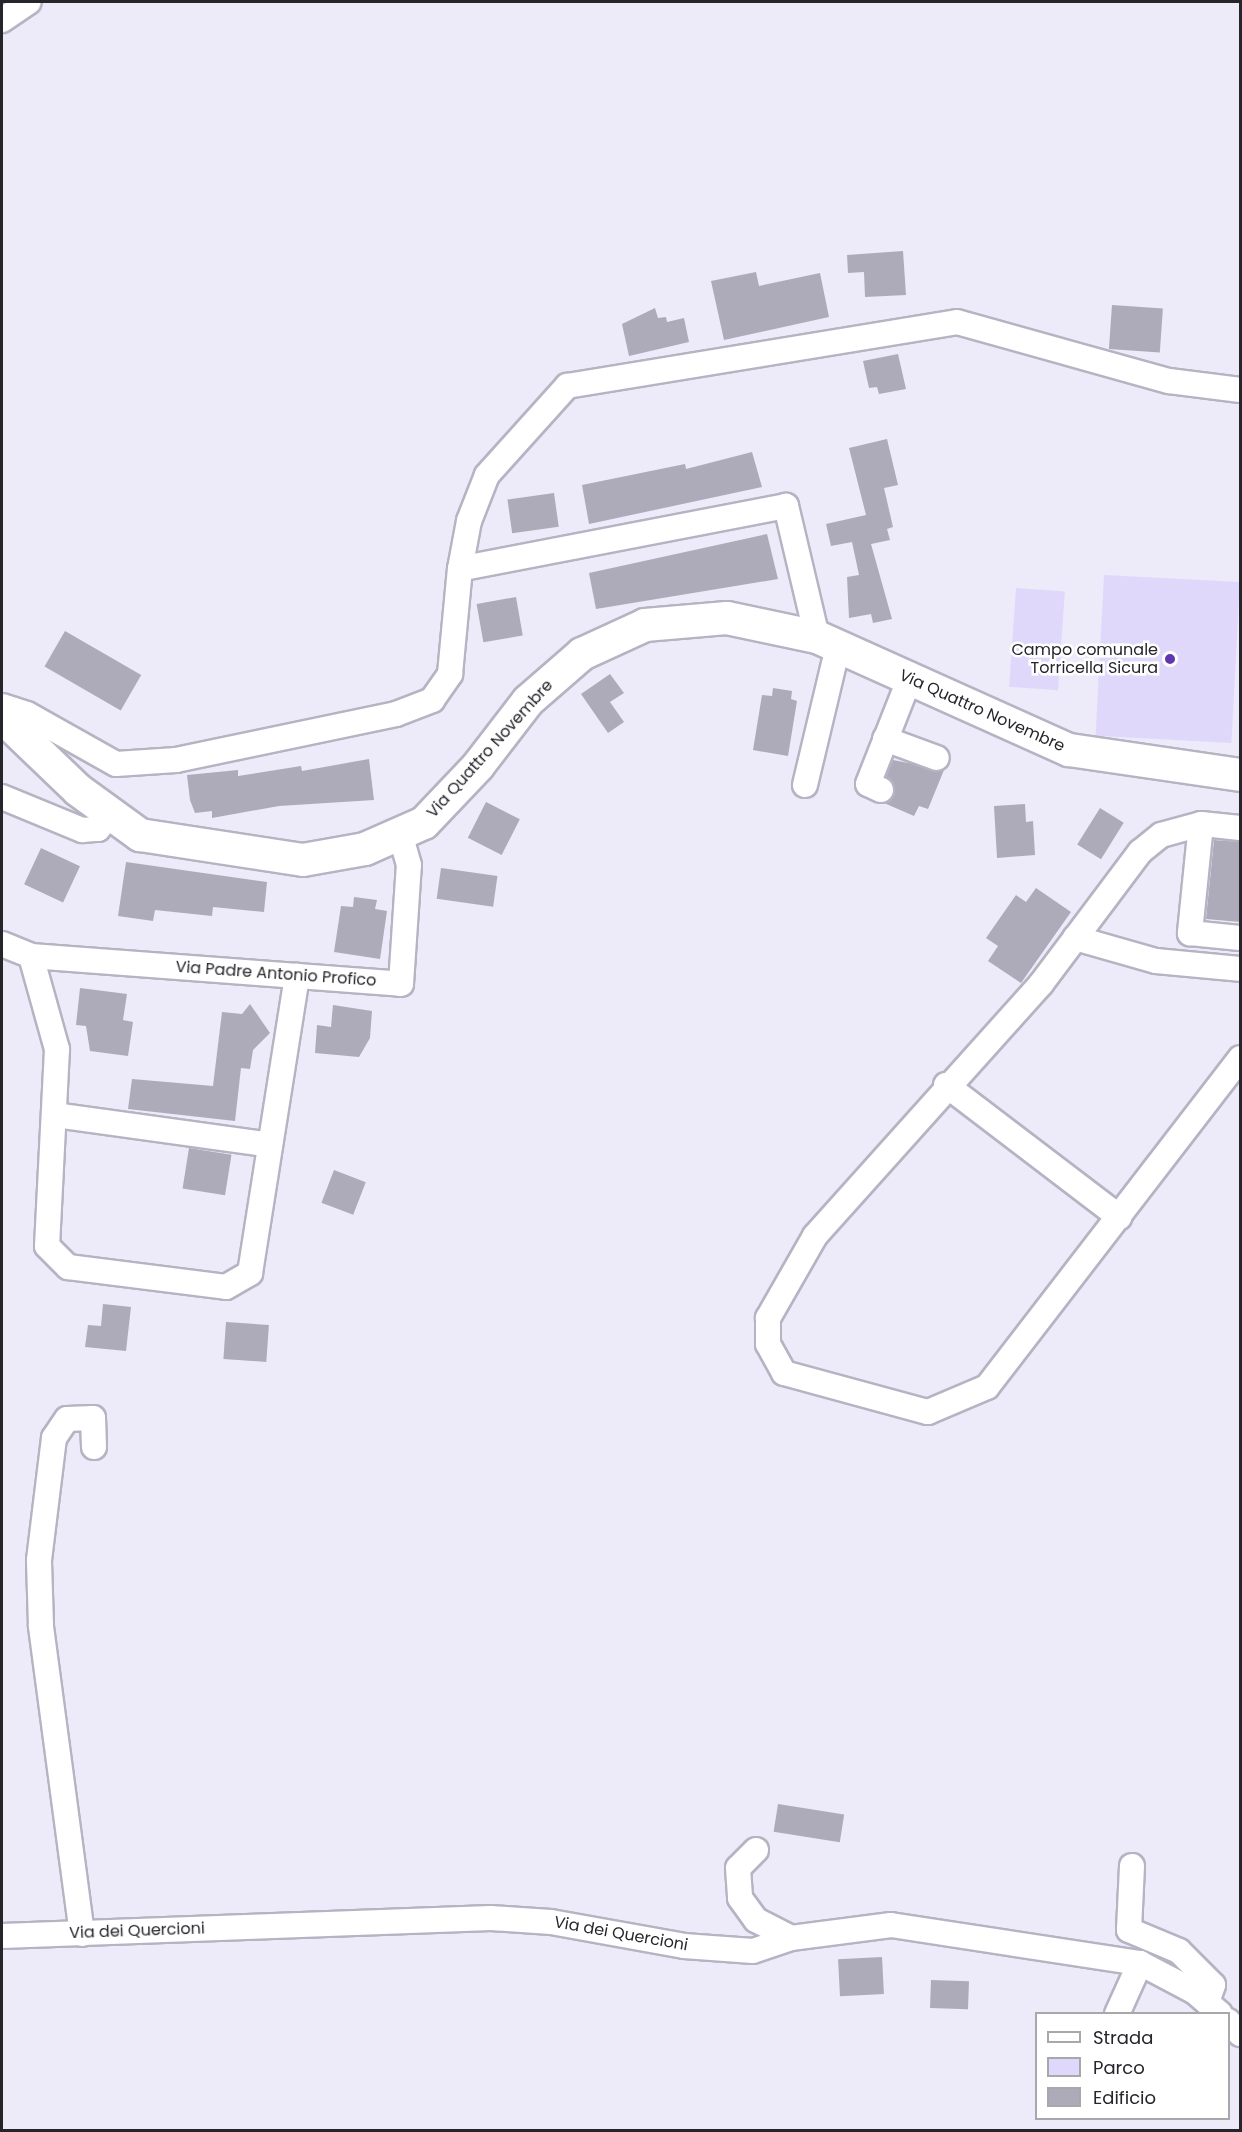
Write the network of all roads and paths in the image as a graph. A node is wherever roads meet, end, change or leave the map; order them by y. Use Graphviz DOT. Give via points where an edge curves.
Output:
graph roads {
  1 [pos="29,2"];
  2 [pos="2,20"];
  3 [pos="1240,390"];
  4 [pos="460,569"];
  5 [pos="828,641"];
  6 [pos="909,680"];
  7 [pos="2,706"];
  8 [pos="2,717"];
  9 [pos="885,739"];
  10 [pos="937,758"];
  11 [pos="1240,775"];
  12 [pos="805,785"];
  13 [pos="880,790"];
  14 [pos="2,797"];
  15 [pos="109,815"];
  16 [pos="1201,824"];
  17 [pos="1240,828"];
  18 [pos="400,833"];
  19 [pos="1075,938"];
  20 [pos="1240,938"];
  21 [pos="2,944"];
  22 [pos="31,956"];
  23 [pos="1240,969"];
  24 [pos="297,976"];
  25 [pos="1240,1058"];
  26 [pos="946,1085"];
  27 [pos="55,1115"];
  28 [pos="270,1145"];
  29 [pos="1119,1217"];
  30 [pos="94,1447"];
  31 [pos="756,1850"];
  32 [pos="1132,1866"];
  33 [pos="82,1934"];
  34 [pos="2,1936"];
  35 [pos="792,1938"];
  36 [pos="1140,1963"];
  37 [pos="1117,2012"];
  38 [pos="1214,2012"];
  39 [pos="1224,2012"];
  1 -- 2 [label="street"];
  3 -- 4 [label="street" via="1169,381 957,322 567,386 487,475 469,521"];
  4 -- 5 [label="street" via="786,506"];
  4 -- 7 [label="street" via="450,674 432,700 396,714 176,760 116,764 27,714"];
  5 -- 6 [label="main road, Via Quattro Novembre"];
  5 -- 12 [label="street"];
  5 -- 18 [label="main road, Via Quattro Novembre" via="727,618 645,625 613,638 553,677 424,823"];
  6 -- 9 [label="street"];
  6 -- 11 [label="main road, Via Quattro Novembre" via="1070,750"];
  8 -- 15 [label="main road, Via Quattro Novembre"];
  9 -- 10 [label="street"];
  9 -- 13 [label="street" via="868,783"];
  14 -- 15 [label="street" via="82,830 98,830"];
  15 -- 18 [label="main road, Via Quattro Novembre" via="140,835 182,845 303,860 365,849"];
  16 -- 17 [label="street"];
  16 -- 19 [label="street" via="1161,834 1140,852"];
  16 -- 20 [label="street" via="1190,933"];
  18 -- 24 [label="street, Via Padre Antonio Profico" via="409,865 401,984"];
  19 -- 23 [label="street" via="1156,961"];
  19 -- 26 [label="street" via="1041,984"];
  21 -- 22 [label="street, Via Padre Antonio Profico"];
  22 -- 24 [label="street, Via Padre Antonio Profico"];
  22 -- 27 [label="street" via="57,1049"];
  24 -- 28 [label="street"];
  25 -- 29 [label="street"];
  26 -- 29 [label="street"];
  26 -- 29 [label="street" via="815,1236 786,1281 768,1318 768,1344 784,1372 928,1412 957,1404 987,1387"];
  27 -- 28 [label="street"];
  27 -- 28 [label="street" via="47,1246 68,1267 226,1287 242,1278 250,1273"];
  30 -- 33 [label="street" via="93,1418 67,1419 54,1438 39,1560 41,1625"];
  31 -- 35 [label="street" via="738,1868 740,1898 756,1920"];
  32 -- 39 [label="street" via="1129,1930 1179,1951 1213,1985"];
  33 -- 34 [label="street, Via dei Quercioni"];
  33 -- 35 [label="street, Via dei Quercioni" via="491,1918 563,1924 684,1946 753,1950"];
  35 -- 36 [label="street, Via dei Quercioni" via="891,1925"];
  36 -- 37 [label="street"];
  36 -- 38 [label="street, Via dei Quercioni"];
}
